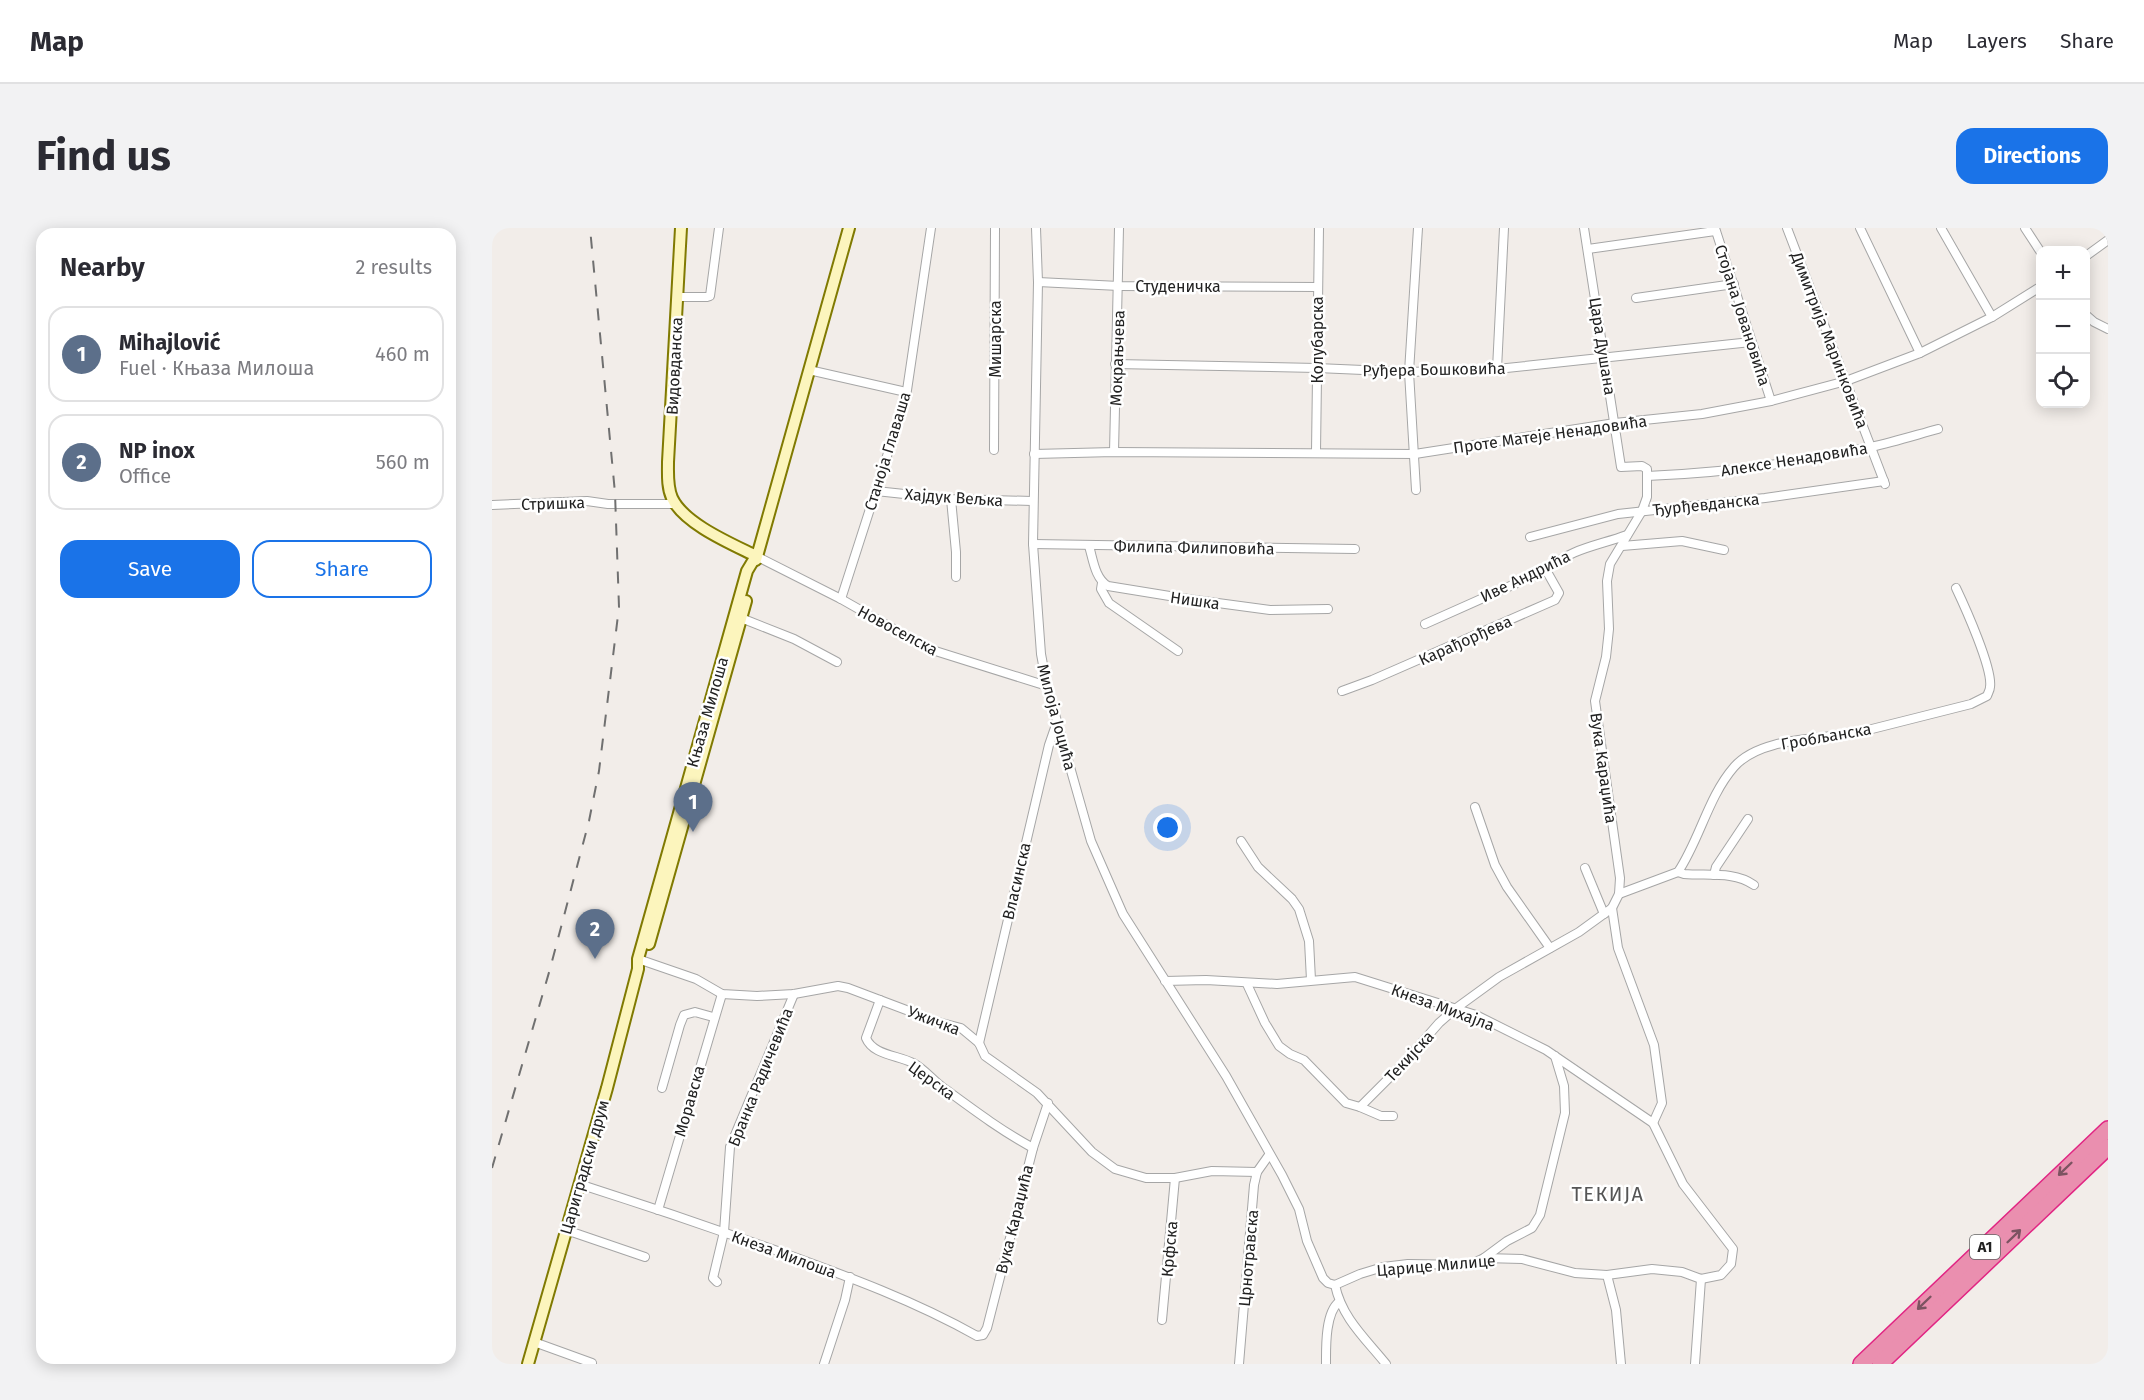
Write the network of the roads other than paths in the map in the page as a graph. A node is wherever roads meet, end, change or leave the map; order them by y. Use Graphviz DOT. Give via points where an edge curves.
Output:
graph roads {
  1 [pos="681,228"];
  2 [pos="718,228"];
  3 [pos="849,228"];
  4 [pos="931,228"];
  5 [pos="995,228"];
  6 [pos="1036,228"];
  7 [pos="1119,228"];
  8 [pos="1318,228"];
  9 [pos="1418,228"];
  10 [pos="1504,228"];
  11 [pos="1584,228"];
  12 [pos="1787,228"];
  13 [pos="1860,228"];
  14 [pos="1941,228"];
  15 [pos="2025,228"];
  16 [pos="1715,230"];
  17 [pos="2108,240"];
  18 [pos="2037,246"];
  19 [pos="1588,249"];
  20 [pos="2090,253"];
  21 [pos="1038,282"];
  22 [pos="1734,284"];
  23 [pos="1119,286"];
  24 [pos="1318,287"];
  25 [pos="2036,290"];
  26 [pos="678,297"];
  27 [pos="1636,298"];
  28 [pos="1992,317"];
  29 [pos="2090,319"];
  30 [pos="2108,329"];
  31 [pos="1751,342"];
  32 [pos="1920,353"];
  33 [pos="1605,357"];
  34 [pos="1115,364"];
  35 [pos="1317,368"];
  36 [pos="1497,369"];
  37 [pos="809,370"];
  38 [pos="1409,372"];
  39 [pos="1846,381"];
  40 [pos="906,392"];
  41 [pos="1771,401"];
  42 [pos="1615,423"];
  43 [pos="1938,429"];
  44 [pos="1872,447"];
  45 [pos="994,450"];
  46 [pos="1114,452"];
  47 [pos="1316,452"];
  48 [pos="1034,454"];
  49 [pos="1415,454"];
  50 [pos="1647,476"];
  51 [pos="1885,483"];
  52 [pos="1416,490"];
  53 [pos="876,491"];
  54 [pos="951,499"];
  55 [pos="1032,501"];
  56 [pos="675,504"];
  57 [pos="492,505"];
  58 [pos="1642,511"];
  59 [pos="1627,535"];
  60 [pos="1530,537"];
  61 [pos="1033,544"];
  62 [pos="1089,546"];
  63 [pos="1622,546"];
  64 [pos="1355,549"];
  65 [pos="1724,550"];
  66 [pos="756,556"];
  67 [pos="1546,570"];
  68 [pos="956,577"];
  69 [pos="1102,583"];
  70 [pos="1956,588"];
  71 [pos="841,600"];
  72 [pos="1328,609"];
  73 [pos="741,618"];
  74 [pos="1425,624"];
  75 [pos="1178,651"];
  76 [pos="837,662"];
  77 [pos="1047,686"];
  78 [pos="1342,691"];
  79 [pos="1057,721"];
  80 [pos="1475,807"];
  81 [pos="1748,819"];
  82 [pos="1241,841"];
  83 [pos="1585,868"];
  84 [pos="1678,872"];
  85 [pos="1714,875"];
  86 [pos="1755,885"];
  87 [pos="1619,894"];
  88 [pos="656,905"];
  89 [pos="1612,908"];
  90 [pos="1604,914"];
  91 [pos="1550,948"];
  92 [pos="640,963"];
  93 [pos="1311,980"];
  94 [pos="1165,981"];
  95 [pos="1247,984"];
  96 [pos="722,993"];
  97 [pos="794,994"];
  98 [pos="880,1000"];
  99 [pos="1455,1009"];
  100 [pos="713,1017"];
  101 [pos="979,1043"];
  102 [pos="1555,1056"];
  103 [pos="662,1088"];
  104 [pos="1048,1103"];
  105 [pos="1360,1107"];
  106 [pos="1393,1116"];
  107 [pos="1653,1123"];
  108 [pos="2108,1129"];
  109 [pos="2108,1147"];
  110 [pos="1033,1148"];
  111 [pos="1269,1155"];
  112 [pos="1257,1172"];
  113 [pos="1175,1178"];
  114 [pos="579,1184"];
  115 [pos="658,1210"];
  116 [pos="566,1230"];
  117 [pos="724,1232"];
  118 [pos="645,1257"];
  119 [pos="1484,1258"];
  120 [pos="1607,1275"];
  121 [pos="850,1277"];
  122 [pos="1701,1279"];
  123 [pos="717,1282"];
  124 [pos="1335,1285"];
  125 [pos="1339,1302"];
  126 [pos="1162,1320"];
  127 [pos="983,1335"];
  128 [pos="534,1342"];
  129 [pos="592,1363"];
  130 [pos="528,1364"];
  131 [pos="824,1364"];
  132 [pos="1239,1364"];
  133 [pos="1326,1364"];
  134 [pos="1386,1364"];
  135 [pos="1621,1364"];
  136 [pos="1695,1364"];
  137 [pos="1861,1364"];
  138 [pos="1881,1364"];
  1 -- 26 [label="main road, Видовданска"];
  2 -- 26 [label="street" via="710,296"];
  3 -- 37 [label="main road, Књаза Милоша"];
  4 -- 40 [label="street, Станоја Главаша"];
  5 -- 45 [label="street, Мишарска"];
  6 -- 21 [label="street, Милоја Јоцића"];
  7 -- 23 [label="street, Мокрањчева"];
  8 -- 24 [label="street, Колубарска"];
  9 -- 38 [label="street"];
  10 -- 36 [label="street"];
  11 -- 19 [label="street, Цара Душана"];
  12 -- 39 [label="street, Димитрија Маринковића"];
  13 -- 32 [label="street"];
  14 -- 28 [label="street"];
  15 -- 18 [label="street"];
  16 -- 19 [label="street"];
  16 -- 22 [label="street, Стојана Јовановића"];
  17 -- 20 [label="street"];
  19 -- 33 [label="street, Цара Душана"];
  21 -- 23 [label="street, Студеничка"];
  21 -- 48 [label="street, Милоја Јоцића"];
  22 -- 27 [label="street"];
  22 -- 31 [label="street, Стојана Јовановића"];
  23 -- 24 [label="street, Студеничка"];
  23 -- 34 [label="street, Мокрањчева"];
  24 -- 35 [label="street, Колубарска"];
  25 -- 28 [label="street, Проте Матеје Ненадовића"];
  26 -- 56 [label="main road, Видовданска" via="668,462 668,483"];
  28 -- 32 [label="street, Проте Матеје Ненадовића"];
  29 -- 30 [label="street"];
  31 -- 33 [label="street, Руђера Бошковића"];
  31 -- 41 [label="street, Стојана Јовановића"];
  32 -- 39 [label="street, Проте Матеје Ненадовића"];
  33 -- 36 [label="street, Руђера Бошковића"];
  33 -- 42 [label="street, Цара Душана"];
  34 -- 35 [label="street, Руђера Бошковића"];
  34 -- 46 [label="street, Мокрањчева"];
  35 -- 38 [label="street, Руђера Бошковића"];
  35 -- 47 [label="street, Колубарска"];
  36 -- 38 [label="street, Руђера Бошковића"];
  37 -- 40 [label="street"];
  37 -- 66 [label="main road, Књаза Милоша"];
  38 -- 49 [label="street"];
  39 -- 41 [label="street, Проте Матеје Ненадовића"];
  39 -- 44 [label="street, Димитрија Маринковића"];
  40 -- 53 [label="street, Станоја Главаша"];
  41 -- 42 [label="street, Проте Матеје Ненадовића" via="1702,414"];
  42 -- 49 [label="street, Проте Матеје Ненадовића"];
  42 -- 50 [label="street, Цара Душана" via="1621,467 1642,466"];
  43 -- 44 [label="street, Алексе Ненадовића"];
  44 -- 50 [label="street, Алексе Ненадовића" via="1770,465"];
  44 -- 51 [label="street, Димитрија Маринковића"];
  46 -- 47 [label="street, Проте Матеје Ненадовића"];
  46 -- 48 [label="street, Проте Матеје Ненадовића"];
  47 -- 49 [label="street, Проте Матеје Ненадовића"];
  48 -- 55 [label="street, Милоја Јоцића"];
  49 -- 52 [label="street"];
  50 -- 58 [label="street, Вука Караџића"];
  51 -- 58 [label="street, Ђурђевданска"];
  53 -- 54 [label="street, Хајдук Вељка"];
  53 -- 71 [label="street, Станоја Главаша"];
  54 -- 55 [label="street, Хајдук Вељка"];
  54 -- 68 [label="street"];
  55 -- 61 [label="street, Милоја Јоцића"];
  56 -- 57 [label="street, Стришка" via="586,501"];
  56 -- 66 [label="main road" via="700,526"];
  58 -- 59 [label="street, Вука Караџића"];
  58 -- 60 [label="street, Ђурђевданска"];
  59 -- 63 [label="street, Вука Караџића"];
  59 -- 67 [label="street, Иве Андрића" via="1584,547"];
  61 -- 62 [label="street, Филипа Филиповића"];
  61 -- 77 [label="street, Милоја Јоцића"];
  62 -- 64 [label="street, Филипа Филиповића"];
  62 -- 69 [label="street"];
  63 -- 65 [label="street" via="1682,542"];
  63 -- 87 [label="street, Вука Караџића" via="1610,564 1607,581 1609,629 1595,701"];
  66 -- 71 [label="street, Новоселска"];
  66 -- 73 [label="main road, Књаза Милоша"];
  66 -- 88 [label="main road, Књаза Милоша" via="747,571"];
  67 -- 74 [label="street, Иве Андрића"];
  67 -- 78 [label="street, Карађорђева" via="1559,593 1556,600"];
  69 -- 72 [label="street, Нишка" via="1270,610"];
  69 -- 75 [label="street" via="1109,603"];
  70 -- 84 [label="street, Гробљанска" via="1987,668 1987,696 1971,704 1858,732 1775,745 1745,756 1720,787"];
  71 -- 77 [label="street, Новоселска" via="929,649"];
  73 -- 76 [label="street"];
  73 -- 88 [label="main road, Књаза Милоша"];
  77 -- 79 [label="street, Милоја Јоцића"];
  79 -- 94 [label="street, Милоја Јоцића" via="1091,841 1123,914"];
  79 -- 101 [label="street, Власинска"];
  80 -- 91 [label="street" via="1499,872"];
  81 -- 85 [label="street"];
  82 -- 93 [label="street" via="1258,867 1299,909 1310,941"];
  83 -- 90 [label="street"];
  84 -- 85 [label="street"];
  84 -- 87 [label="street"];
  85 -- 86 [label="street" via="1732,876"];
  87 -- 89 [label="street"];
  88 -- 92 [label="main road, Цариградски друм"];
  89 -- 90 [label="street, Текијска"];
  89 -- 107 [label="street" via="1618,948 1654,1045 1662,1103"];
  90 -- 91 [label="street, Текијска"];
  91 -- 99 [label="street, Текијска" via="1499,977"];
  92 -- 96 [label="street, Ужичка" via="696,979"];
  92 -- 114 [label="main road, Цариградски друм"];
  93 -- 95 [label="street, Кнеза Михајла"];
  93 -- 99 [label="street, Кнеза Михајла" via="1354,977"];
  94 -- 95 [label="street, Кнеза Михајла"];
  94 -- 111 [label="street, Милоја Јоцића" via="1226,1076"];
  95 -- 105 [label="street" via="1279,1046 1304,1060 1346,1103"];
  96 -- 97 [label="street, Ужичка"];
  96 -- 100 [label="street, Моравска"];
  97 -- 98 [label="street, Ужичка" via="848,987"];
  97 -- 117 [label="street, Бранка Радичевића" via="730,1147"];
  98 -- 101 [label="street, Ужичка" via="961,1028"];
  98 -- 110 [label="street, Церска" via="866,1038 872,1048 912,1063 1005,1132"];
  99 -- 102 [label="street, Кнеза Михајла" via="1476,1015"];
  99 -- 105 [label="street, Текијска"];
  100 -- 103 [label="street" via="695,1012 684,1015"];
  100 -- 115 [label="street, Моравска"];
  101 -- 104 [label="street, Ужичка" via="985,1056"];
  102 -- 107 [label="street, Кнеза Михајла"];
  102 -- 119 [label="street" via="1564,1086 1565,1113 1540,1215 1532,1228"];
  104 -- 110 [label="street, Вука Караџића"];
  104 -- 113 [label="street, Ужичка" via="1092,1152 1115,1169 1146,1178"];
  105 -- 106 [label="street" via="1381,1116"];
  107 -- 122 [label="street, Кнеза Михајла" via="1683,1184 1733,1249 1731,1264 1721,1275"];
  108 -- 137 [label="highway, A1, one-way"];
  138 -- 109 [label="highway, A1, one-way"];
  110 -- 127 [label="street, Вука Караџића"];
  111 -- 112 [label="street, Црнотравска"];
  111 -- 124 [label="street, Милоја Јоцића" via="1299,1209 1319,1270 1328,1283"];
  112 -- 113 [label="street, Ужичка" via="1212,1171"];
  112 -- 132 [label="street, Црнотравска"];
  113 -- 126 [label="street, Крфска"];
  114 -- 115 [label="street, Кнеза Милоша"];
  114 -- 116 [label="main road, Цариградски друм"];
  115 -- 117 [label="street, Кнеза Милоша"];
  116 -- 118 [label="street"];
  116 -- 128 [label="main road, Цариградски друм"];
  117 -- 121 [label="street, Кнеза Милоша"];
  117 -- 123 [label="street, Бранка Радичевића" via="714,1269"];
  119 -- 120 [label="street, Царице Милице" via="1521,1259 1575,1273"];
  119 -- 124 [label="street, Царице Милице" via="1469,1265 1383,1267"];
  120 -- 122 [label="street, Царице Милице" via="1652,1269 1682,1272"];
  120 -- 135 [label="street" via="1616,1310"];
  121 -- 127 [label="street, Кнеза Милоша" via="937,1314 977,1336"];
  121 -- 131 [label="street"];
  122 -- 136 [label="street"];
  124 -- 125 [label="street"];
  125 -- 133 [label="street" via="1334,1305 1327,1333"];
  125 -- 134 [label="street"];
  128 -- 129 [label="street"];
  128 -- 130 [label="main road, Цариградски друм"];
}
